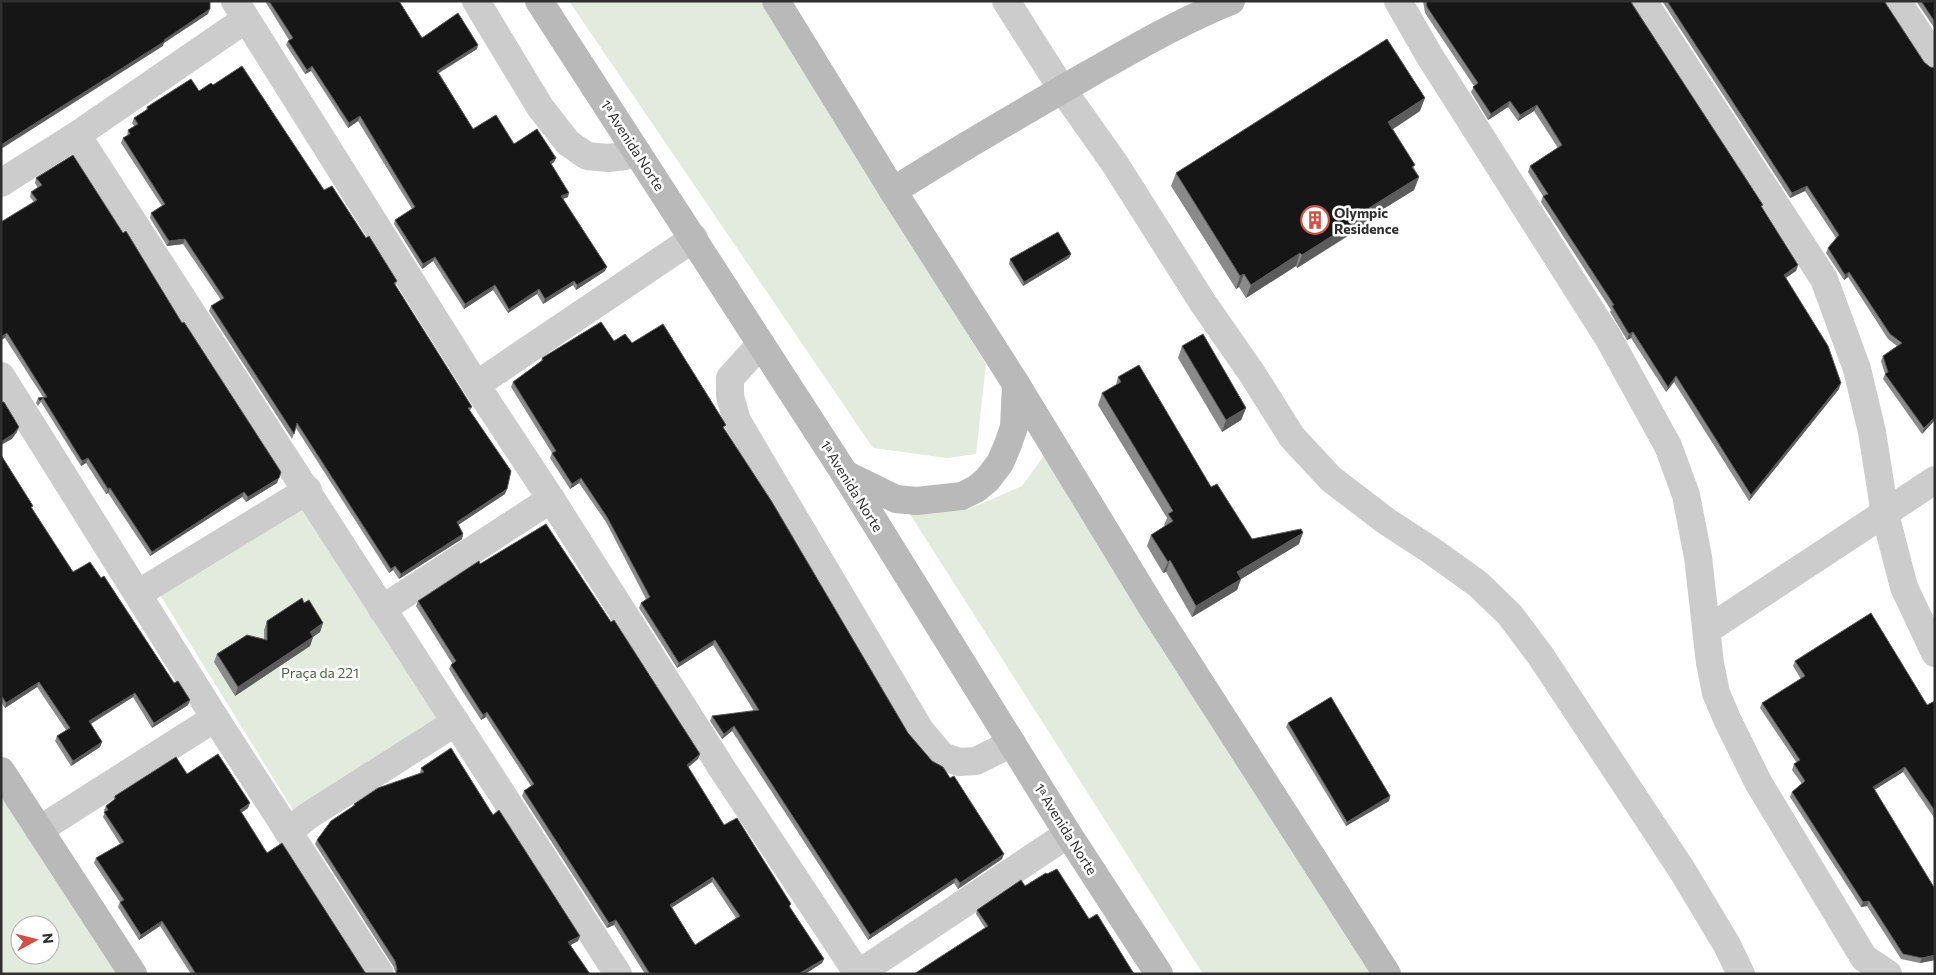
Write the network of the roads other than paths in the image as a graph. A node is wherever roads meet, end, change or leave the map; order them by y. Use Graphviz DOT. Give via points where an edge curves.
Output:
graph roads {
  1 [pos="476,1"];
  2 [pos="539,1"];
  3 [pos="776,1"];
  4 [pos="1006,1"];
  5 [pos="1231,1"];
  6 [pos="1398,1"];
  7 [pos="1643,1"];
  8 [pos="1897,1"];
  9 [pos="241,10"];
  10 [pos="1935,58"];
  11 [pos="1062,90"];
  12 [pos="77,135"];
  13 [pos="634,148"];
  14 [pos="1,183"];
  15 [pos="893,190"];
  16 [pos="694,238"];
  17 [pos="761,344"];
  18 [pos="1,376"];
  19 [pos="1016,384"];
  20 [pos="476,385"];
  21 [pos="845,474"];
  22 [pos="1935,480"];
  23 [pos="308,490"];
  24 [pos="551,499"];
  25 [pos="1885,514"];
  26 [pos="139,594"];
  27 [pos="382,609"];
  28 [pos="1707,630"];
  29 [pos="1935,653"];
  30 [pos="215,718"];
  31 [pos="456,722"];
  32 [pos="1012,742"];
  33 [pos="1,771"];
  34 [pos="39,830"];
  35 [pos="288,832"];
  36 [pos="1068,834"];
  37 [pos="132,974"];
  38 [pos="380,974"];
  39 [pos="618,974"];
  40 [pos="858,974"];
  41 [pos="1159,974"];
  42 [pos="1387,974"];
  43 [pos="1741,974"];
  44 [pos="1888,974"];
  1 -- 13 [label="street" via="540,107 568,143 587,156 608,158 625,156"];
  2 -- 13 [label="main road, 1ᵃ Avenida Norte"];
  3 -- 15 [label="main road"];
  4 -- 11 [label="street"];
  5 -- 11 [label="main road" via="1140,45"];
  6 -- 28 [label="street" via="1429,56 1609,339 1668,446 1686,495"];
  7 -- 25 [label="street" via="1824,279 1857,369 1872,432"];
  8 -- 10 [label="street"];
  9 -- 12 [label="street"];
  9 -- 20 [label="street"];
  11 -- 15 [label="main road"];
  11 -- 43 [label="street" via="1115,164 1292,437 1331,479 1478,584 1510,615 1540,655 1682,870"];
  12 -- 14 [label="street"];
  12 -- 23 [label="street"];
  13 -- 16 [label="main road, 1ᵃ Avenida Norte"];
  15 -- 19 [label="main road"];
  16 -- 17 [label="main road, 1ᵃ Avenida Norte"];
  16 -- 20 [label="street"];
  17 -- 21 [label="main road, 1ᵃ Avenida Norte"];
  17 -- 32 [label="street" via="730,378 730,396 738,421 920,730 942,756 959,762 976,762"];
  18 -- 26 [label="street"];
  19 -- 21 [label="main road" via="1014,427 1007,447 1000,463 976,489 962,496 917,501 896,498 872,489"];
  19 -- 42 [label="main road" via="1153,609"];
  20 -- 24 [label="street"];
  21 -- 32 [label="main road, 1ᵃ Avenida Norte"];
  22 -- 25 [label="street"];
  23 -- 26 [label="street"];
  23 -- 27 [label="street"];
  24 -- 27 [label="street"];
  24 -- 40 [label="street" via="723,770"];
  25 -- 28 [label="street"];
  25 -- 29 [label="street" via="1904,587"];
  26 -- 30 [label="street"];
  27 -- 31 [label="street"];
  28 -- 44 [label="street" via="1716,693 1758,782 1864,958"];
  30 -- 34 [label="street"];
  30 -- 35 [label="street"];
  31 -- 35 [label="street"];
  31 -- 39 [label="street"];
  32 -- 36 [label="main road, 1ᵃ Avenida Norte"];
  33 -- 34 [label="main road"];
  34 -- 37 [label="main road"];
  35 -- 38 [label="street"];
  36 -- 40 [label="street"];
  36 -- 41 [label="main road, 1ᵃ Avenida Norte"];
}
